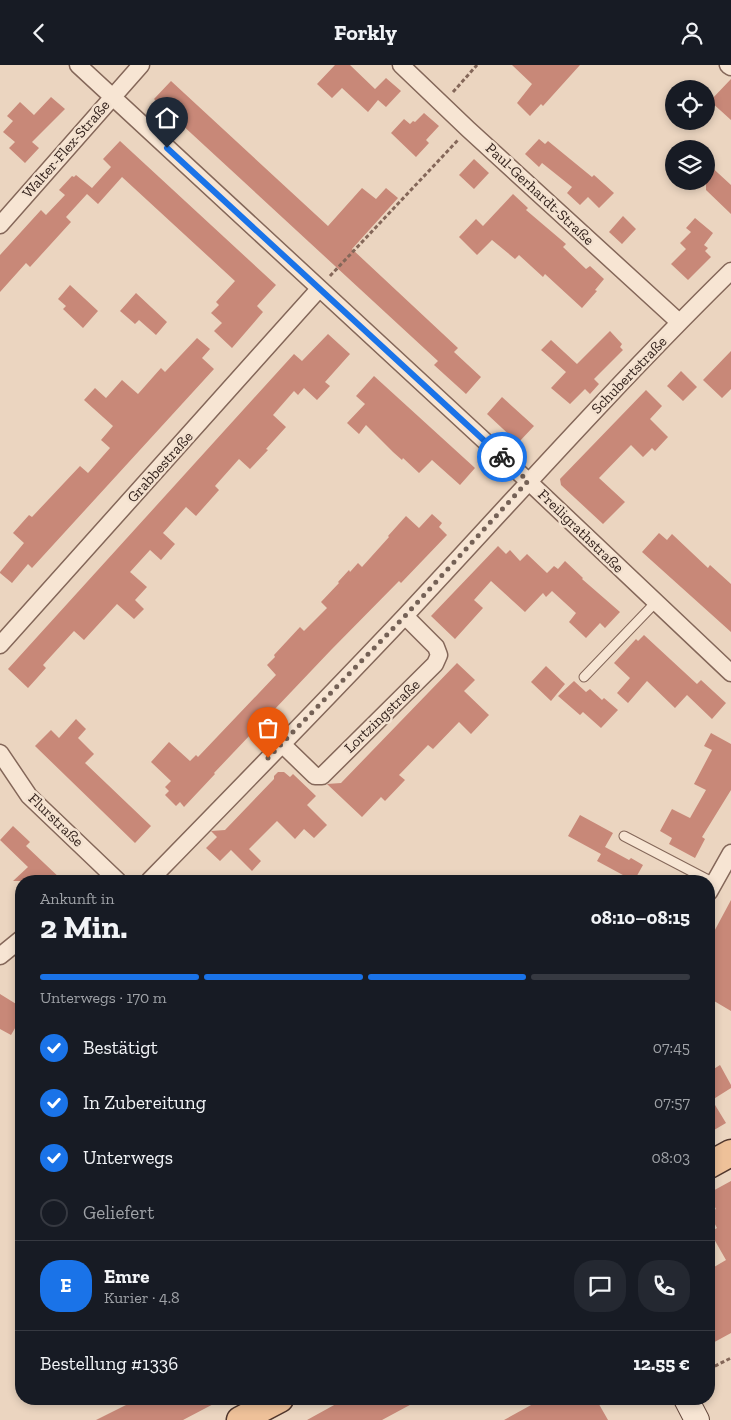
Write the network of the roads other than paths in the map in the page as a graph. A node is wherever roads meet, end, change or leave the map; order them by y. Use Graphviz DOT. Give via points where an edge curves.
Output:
graph roads {
  1 [pos="78,65"];
  2 [pos="141,65"];
  3 [pos="401,65"];
  4 [pos="112,97"];
  5 [pos="0,225"];
  6 [pos="731,271"];
  7 [pos="319,289"];
  8 [pos="679,322"];
  9 [pos="528,481"];
  10 [pos="656,602"];
  11 [pos="405,616"];
  12 [pos="0,645"];
  13 [pos="731,673"];
  14 [pos="584,677"];
  15 [pos="282,744"];
  16 [pos="0,753"];
  17 [pos="624,836"];
  18 [pos="731,853"];
  19 [pos="105,875"];
  20 [pos="155,875"];
  21 [pos="689,875"];
  22 [pos="715,881"];
  23 [pos="15,944"];
  24 [pos="0,955"];
  25 [pos="731,1153"];
  26 [pos="715,1162"];
  27 [pos="269,1405"];
  28 [pos="689,1405"];
  29 [pos="240,1420"];
  30 [pos="698,1420"];
  1 -- 4 [label="street, Freiligrathstraße"];
  2 -- 4 [label="street, Walter-Flex-Straße"];
  3 -- 8 [label="street, Paul-Gerhardt-Straße"];
  4 -- 5 [label="street, Walter-Flex-Straße"];
  4 -- 7 [label="street, Freiligrathstraße"];
  6 -- 8 [label="street, Schubertstraße"];
  7 -- 9 [label="street, Freiligrathstraße"];
  7 -- 12 [label="street, Grabbestraße"];
  8 -- 9 [label="street, Schubertstraße"];
  9 -- 10 [label="street, Freiligrathstraße"];
  9 -- 11 [label="street"];
  10 -- 13 [label="street, Freiligrathstraße"];
  10 -- 14 [label="lane"];
  11 -- 15 [label="street"];
  11 -- 15 [label="street, Lortzingstraße" via="436,647 439,655 436,664 322,776 315,775"];
  15 -- 20 [label="street"];
  16 -- 19 [label="street, Flurstraße" via="29,796"];
  17 -- 21 [label="lane"];
  18 -- 22 [label="street"];
  23 -- 24 [label="street"];
  25 -- 26 [label="main road"];
  27 -- 29 [label="main road"];
  28 -- 30 [label="street"];
}
